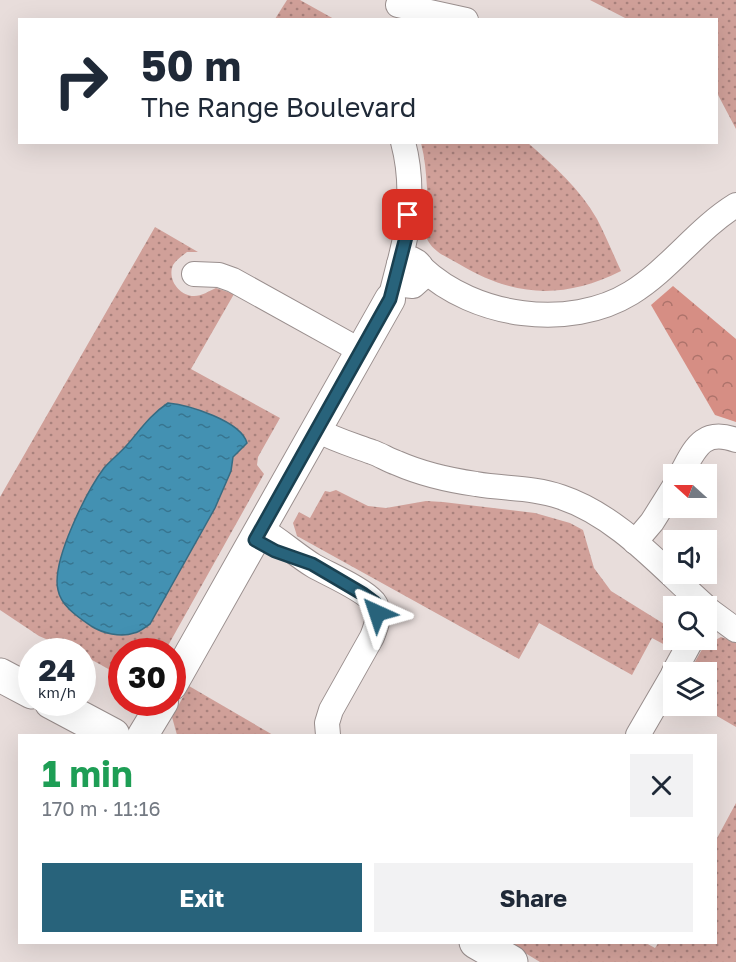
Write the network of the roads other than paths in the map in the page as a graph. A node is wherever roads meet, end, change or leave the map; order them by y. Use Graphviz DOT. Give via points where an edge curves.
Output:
graph roads {
  1 [pos="398,8"];
  2 [pos="455,18"];
  3 [pos="403,144"];
  4 [pos="736,205"];
  5 [pos="194,273"];
  6 [pos="412,278"];
  7 [pos="361,351"];
  8 [pos="321,424"];
  9 [pos="736,440"];
  10 [pos="687,464"];
  11 [pos="663,505"];
  12 [pos="258,534"];
  13 [pos="635,542"];
  14 [pos="693,596"];
  15 [pos="717,616"];
  16 [pos="736,630"];
  17 [pos="186,660"];
  18 [pos="0,675"];
  19 [pos="18,685"];
  20 [pos="663,691"];
  21 [pos="77,716"];
  22 [pos="155,716"];
  23 [pos="111,734"];
  24 [pos="144,734"];
  25 [pos="328,734"];
  26 [pos="639,734"];
  27 [pos="480,944"];
  28 [pos="511,962"];
  1 -- 2 [label="street"];
  3 -- 6 [label="street" via="411,193 406,237"];
  4 -- 6 [label="street" via="701,230 630,294 580,312 506,312"];
  5 -- 7 [label="street" via="233,280"];
  6 -- 7 [label="street"];
  7 -- 8 [label="street"];
  8 -- 12 [label="street"];
  8 -- 13 [label="street" via="336,441 439,478 562,497 603,518"];
  9 -- 10 [label="street" via="710,437 698,444"];
  11 -- 13 [label="street"];
  12 -- 17 [label="street"];
  12 -- 25 [label="street" via="275,551 312,564 375,603 372,637 331,710"];
  13 -- 14 [label="street"];
  15 -- 16 [label="street"];
  18 -- 19 [label="main road"];
  20 -- 26 [label="street"];
  21 -- 23 [label="main road"];
  22 -- 24 [label="street"];
  27 -- 28 [label="main road"];
}
